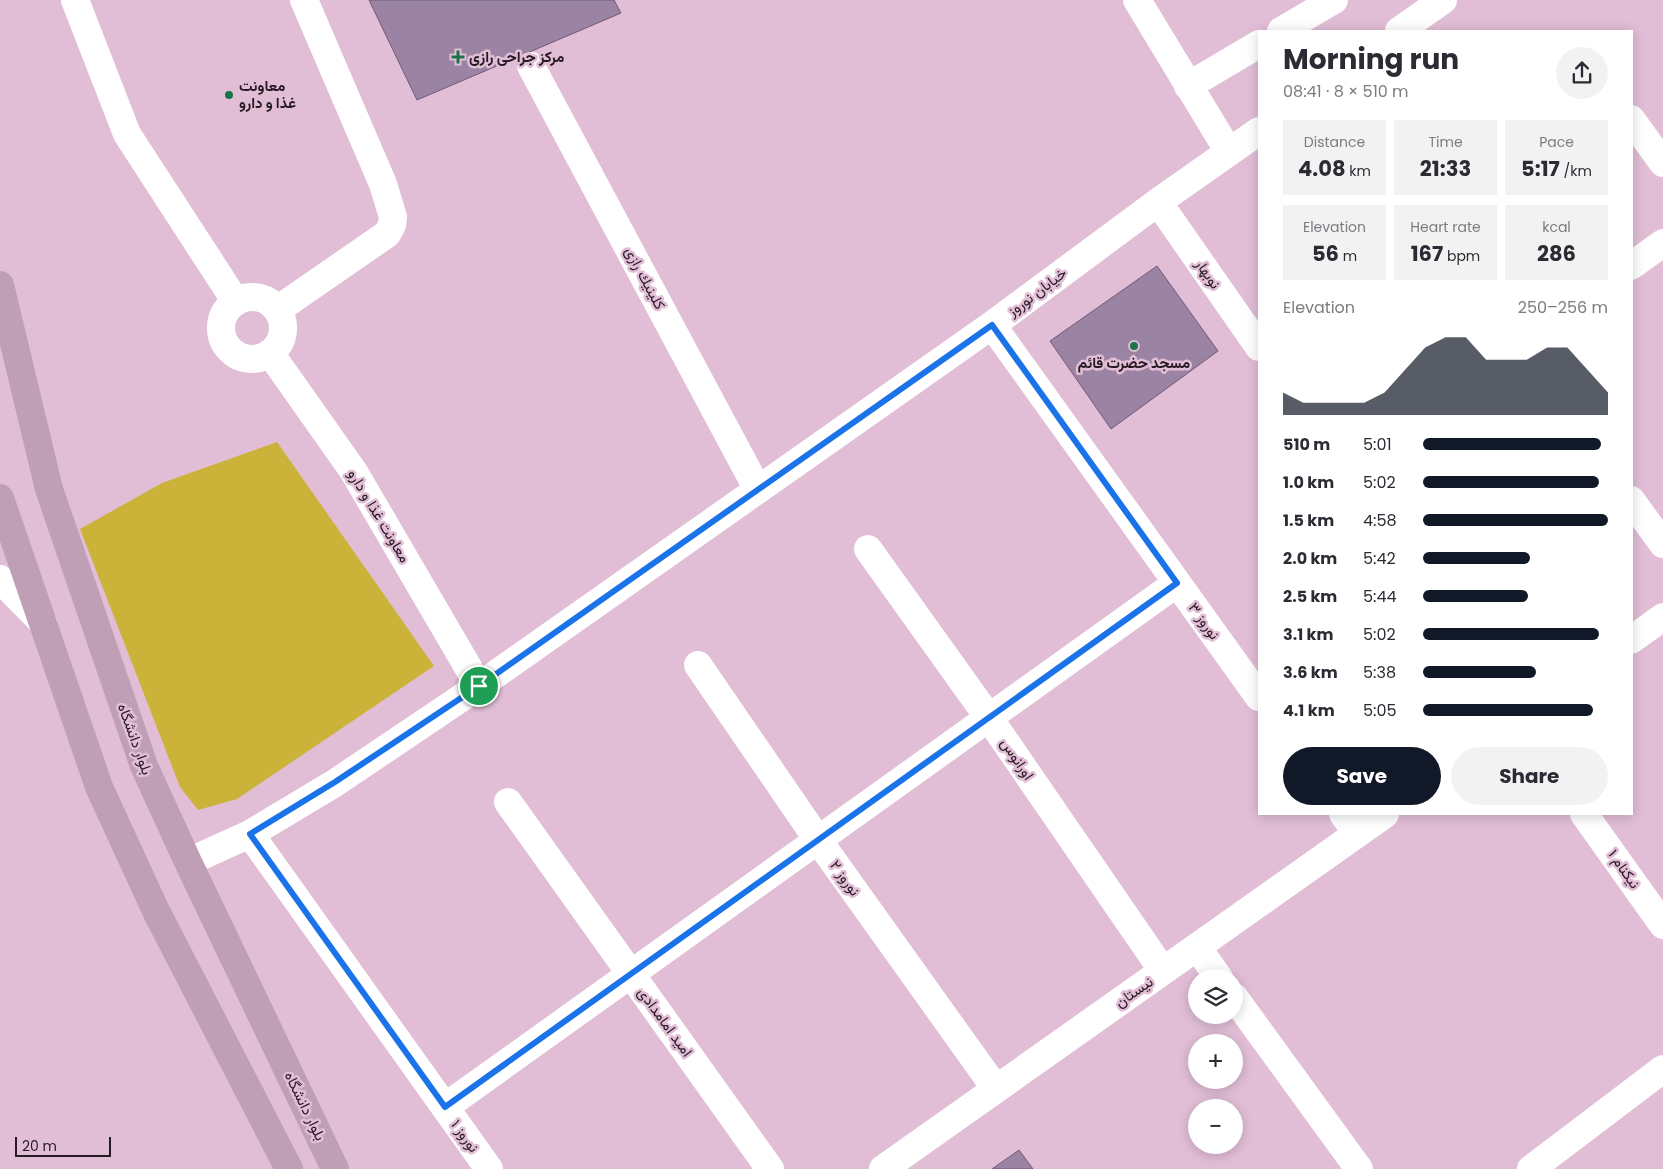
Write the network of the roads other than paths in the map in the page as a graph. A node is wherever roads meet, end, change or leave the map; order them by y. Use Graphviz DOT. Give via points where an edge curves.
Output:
graph roads {
  1 [pos="75,0"];
  2 [pos="304,0"];
  3 [pos="1137,0"];
  4 [pos="1334,0"];
  5 [pos="1443,0"];
  6 [pos="1283,30"];
  7 [pos="1399,30"];
  8 [pos="1258,45"];
  9 [pos="531,66"];
  10 [pos="1188,86"];
  11 [pos="1633,122"];
  12 [pos="1258,131"];
  13 [pos="1229,152"];
  14 [pos="1663,163"];
  15 [pos="1158,202"];
  16 [pos="1663,243"];
  17 [pos="1633,265"];
  18 [pos="0,285"];
  19 [pos="236,302"];
  20 [pos="277,310"];
  21 [pos="992,325"];
  22 [pos="1258,346"];
  23 [pos="270,353"];
  24 [pos="758,490"];
  25 [pos="0,498"];
  26 [pos="1633,503"];
  27 [pos="1663,544"];
  28 [pos="868,549"];
  29 [pos="0,579"];
  30 [pos="1177,583"];
  31 [pos="1663,617"];
  32 [pos="43,623"];
  33 [pos="1633,639"];
  34 [pos="698,665"];
  35 [pos="479,686"];
  36 [pos="1258,696"];
  37 [pos="989,718"];
  38 [pos="508,802"];
  39 [pos="1382,815"];
  40 [pos="1585,815"];
  41 [pos="1350,824"];
  42 [pos="250,834"];
  43 [pos="818,840"];
  44 [pos="188,862"];
  45 [pos="1663,925"];
  46 [pos="1197,947"];
  47 [pos="1213,969"];
  48 [pos="1163,971"];
  49 [pos="630,974"];
  50 [pos="1243,1009"];
  51 [pos="1663,1069"];
  52 [pos="996,1089"];
  53 [pos="445,1107"];
  54 [pos="289,1169"];
  55 [pos="335,1169"];
  56 [pos="489,1169"];
  57 [pos="770,1169"];
  58 [pos="883,1169"];
  59 [pos="1359,1169"];
  60 [pos="1531,1169"];
  1 -- 19 [label="street" via="127,134"];
  2 -- 20 [label="street" via="383,184 393,217 387,234"];
  3 -- 10 [label="street"];
  4 -- 6 [label="street"];
  5 -- 7 [label="street"];
  8 -- 10 [label="street"];
  9 -- 24 [label="street, كلينيك رازی"];
  10 -- 13 [label="street"];
  11 -- 14 [label="street"];
  12 -- 13 [label="street, خیابان نوروز"];
  13 -- 15 [label="street, خیابان نوروز"];
  15 -- 21 [label="street, خیابان نوروز"];
  15 -- 22 [label="street, نوبهار"];
  16 -- 17 [label="street"];
  18 -- 44 [label="main road, بلوار دانشگاه" via="49,489 144,766"];
  19 -- 20 [label="street" via="256,297"];
  19 -- 23 [label="street" via="223,318 223,339 237,355 246,358 257,359"];
  20 -- 23 [label="street" via="283,332 280,342"];
  21 -- 24 [label="street, خیابان نوروز"];
  21 -- 30 [label="street, نوروز ۳"];
  23 -- 35 [label="street, معاونت غذا و دارو" via="354,472"];
  24 -- 35 [label="street, خیابان نوروز"];
  25 -- 32 [label="main road"];
  26 -- 27 [label="street"];
  28 -- 37 [label="street, اورانوس"];
  29 -- 32 [label="street"];
  30 -- 36 [label="street, نوروز ۳"];
  30 -- 37 [label="street"];
  31 -- 33 [label="street"];
  32 -- 54 [label="main road" via="99,787 156,911"];
  34 -- 43 [label="street, نوروز ۲"];
  35 -- 42 [label="street, خیابان نوروز"];
  37 -- 43 [label="street"];
  37 -- 48 [label="street, اورانوس"];
  38 -- 49 [label="street, امید امامدادی"];
  39 -- 41 [label="street, نیستان"];
  40 -- 45 [label="street, نیکنام ۱"];
  41 -- 46 [label="street, نیستان"];
  42 -- 44 [label="street, خیابان نوروز"];
  42 -- 53 [label="street, نوروز ۱"];
  43 -- 49 [label="street"];
  43 -- 52 [label="street, نوروز ۲"];
  44 -- 55 [label="main road, بلوار دانشگاه"];
  46 -- 47 [label="street"];
  46 -- 48 [label="street, نیستان"];
  48 -- 52 [label="street, نیستان"];
  49 -- 53 [label="street"];
  49 -- 57 [label="street, امید امامدادی"];
  50 -- 59 [label="street"];
  51 -- 60 [label="street"];
  52 -- 58 [label="street, نیستان"];
  53 -- 56 [label="street, نوروز ۱"];
}
